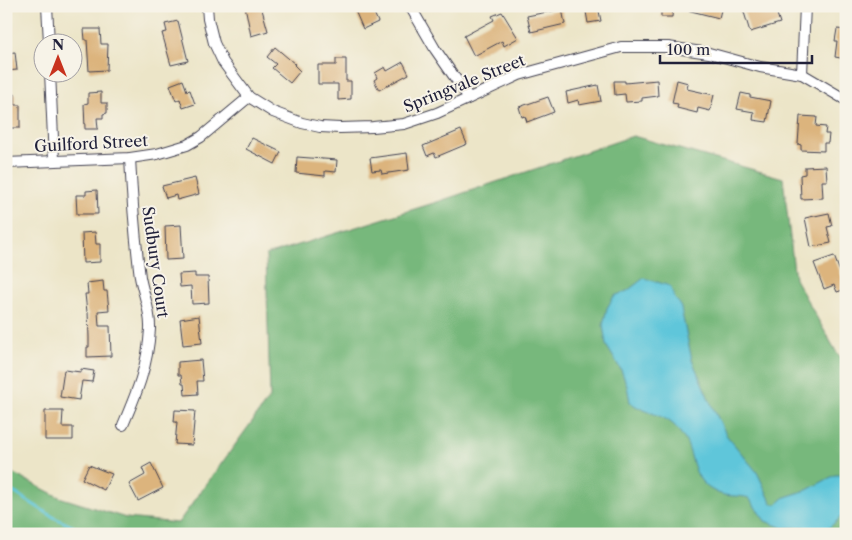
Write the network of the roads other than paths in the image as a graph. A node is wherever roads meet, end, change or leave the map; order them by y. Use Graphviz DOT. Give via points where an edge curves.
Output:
graph roads {
  1 [pos="48,6"];
  2 [pos="207,6"];
  3 [pos="410,6"];
  4 [pos="804,6"];
  5 [pos="49,32"];
  6 [pos="802,74"];
  7 [pos="50,82"];
  8 [pos="249,97"];
  9 [pos="469,98"];
  10 [pos="846,100"];
  11 [pos="130,158"];
  12 [pos="54,160"];
  13 [pos="6,163"];
  14 [pos="123,425"];
  1 -- 5 [label="street"];
  2 -- 8 [label="street, Springvale Street" via="214,43 223,62"];
  3 -- 9 [label="street"];
  4 -- 6 [label="street"];
  6 -- 9 [label="street, Springvale Street" via="709,53 668,47 621,47 520,75"];
  6 -- 10 [label="street, Springvale Street"];
  7 -- 12 [label="street"];
  8 -- 9 [label="street, Springvale Street" via="302,124 340,128 404,124"];
  8 -- 11 [label="street, Guilford Street" via="187,145"];
  11 -- 12 [label="street, Guilford Street"];
  11 -- 14 [label="street, Sudbury Court" via="134,228 150,329 141,385"];
  12 -- 13 [label="street, Guilford Street"];
}
